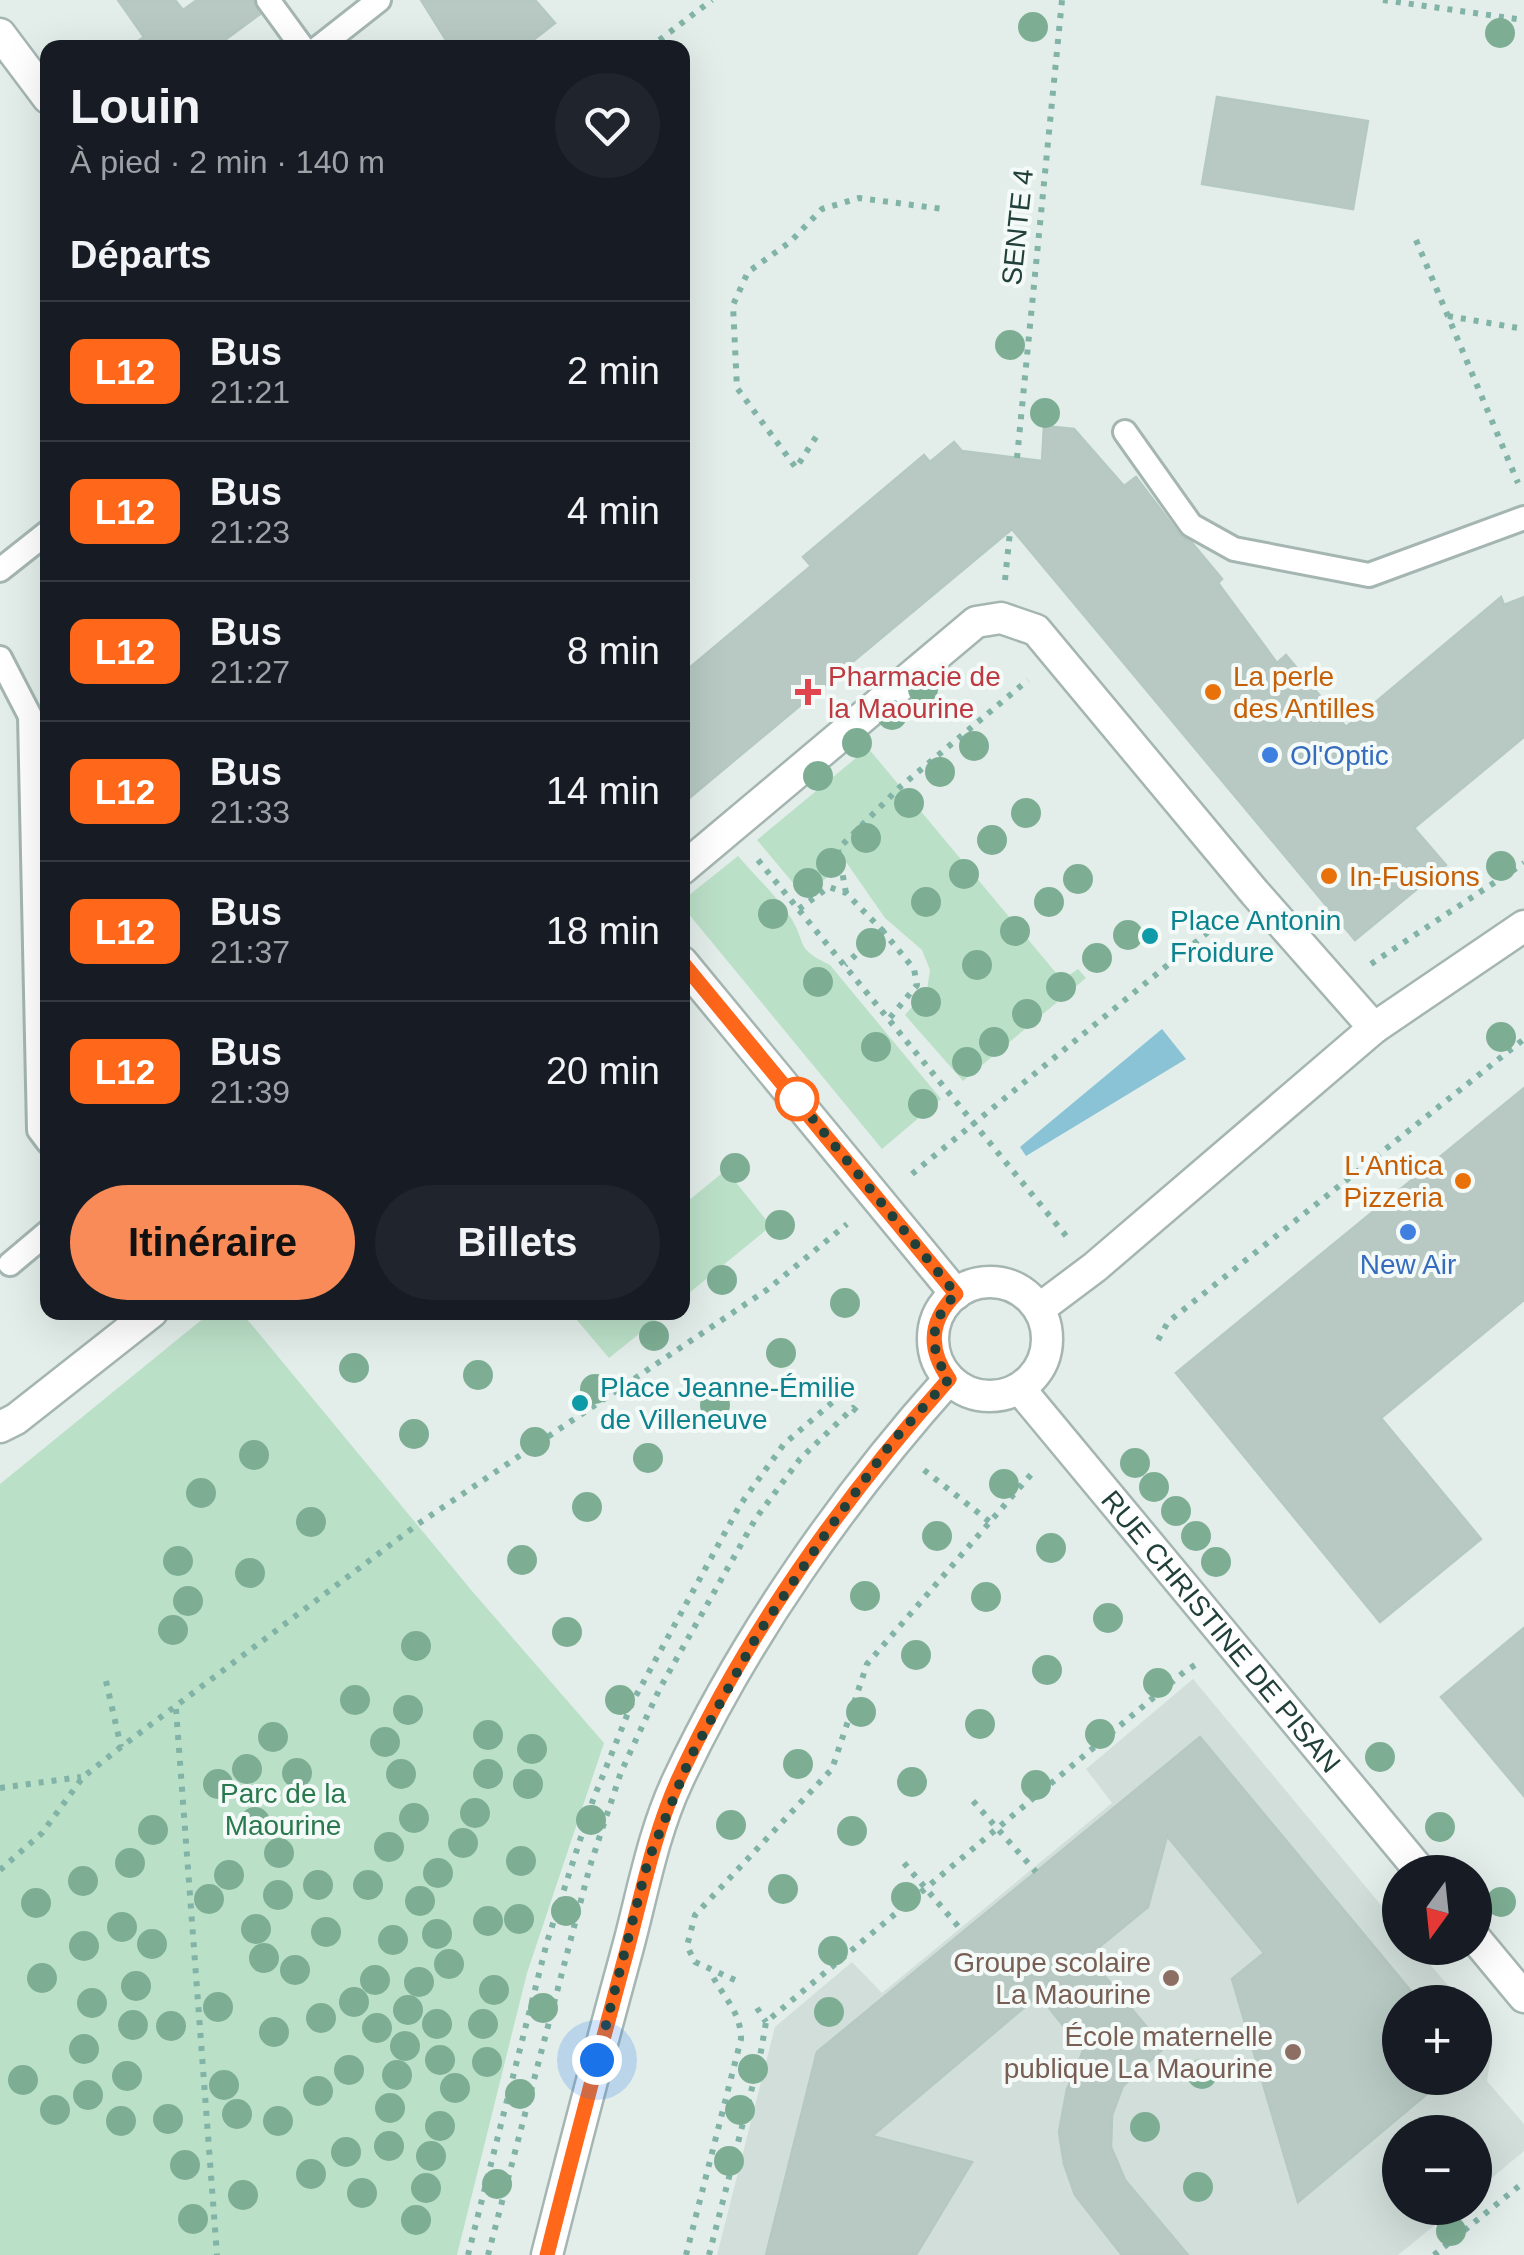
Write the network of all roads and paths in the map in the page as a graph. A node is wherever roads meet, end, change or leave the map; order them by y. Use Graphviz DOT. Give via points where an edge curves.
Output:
graph roads {
  1 [pos="268,0"];
  2 [pos="379,0"];
  3 [pos="712,0"];
  4 [pos="1062,0"];
  5 [pos="1383,0"];
  6 [pos="1524,20"];
  7 [pos="0,34"];
  8 [pos="297,40"];
  9 [pos="328,40"];
  10 [pos="660,40"];
  11 [pos="40,87"];
  12 [pos="943,209"];
  13 [pos="1416,240"];
  14 [pos="1448,316"];
  15 [pos="1524,329"];
  16 [pos="1124,432"];
  17 [pos="816,437"];
  18 [pos="1016,458"];
  19 [pos="1524,497"];
  20 [pos="1524,518"];
  21 [pos="40,538"];
  22 [pos="0,570"];
  23 [pos="1056,656"];
  24 [pos="0,658"];
  25 [pos="732,828"];
  26 [pos="690,862"];
  27 [pos="1524,863"];
  28 [pos="846,892"];
  29 [pos="1255,893"];
  30 [pos="799,909"];
  31 [pos="1524,926"];
  32 [pos="882,930"];
  33 [pos="845,966"];
  34 [pos="690,972"];
  35 [pos="1336,988"];
  36 [pos="889,1019"];
  37 [pos="1374,1028"];
  38 [pos="1524,1039"];
  39 [pos="974,1124"];
  40 [pos="40,1131"];
  41 [pos="879,1197"];
  42 [pos="40,1239"];
  43 [pos="1069,1240"];
  44 [pos="10,1264"];
  45 [pos="956,1294"];
  46 [pos="1040,1309"];
  47 [pos="142,1320"];
  48 [pos="1158,1340"];
  49 [pos="949,1379"];
  50 [pos="1020,1389"];
  51 [pos="842,1393"];
  52 [pos="852,1408"];
  53 [pos="864,1418"];
  54 [pos="0,1428"];
  55 [pos="1044,1458"];
  56 [pos="919,1466"];
  57 [pos="990,1522"];
  58 [pos="1206,1660"];
  59 [pos="106,1681"];
  60 [pos="176,1707"];
  61 [pos="121,1747"];
  62 [pos="83,1777"];
  63 [pos="0,1788"];
  64 [pos="973,1801"];
  65 [pos="997,1828"];
  66 [pos="1407,1855"];
  67 [pos="904,1863"];
  68 [pos="0,1870"];
  69 [pos="1036,1872"];
  70 [pos="926,1888"];
  71 [pos="963,1932"];
  72 [pos="1492,1958"];
  73 [pos="710,1972"];
  74 [pos="734,1980"];
  75 [pos="1524,1997"];
  76 [pos="757,2008"];
  77 [pos="766,2022"];
  78 [pos="1524,2182"];
  79 [pos="217,2255"];
  80 [pos="468,2255"];
  81 [pos="547,2255"];
  82 [pos="686,2255"];
  83 [pos="709,2255"];
  84 [pos="1434,2255"];
  1 -- 8 [label="lane"];
  2 -- 9 [label="lane"];
  3 -- 10 [label="path"];
  4 -- 18 [label="path, SENTE 4"];
  5 -- 6 [label="path"];
  7 -- 11 [label="street"];
  12 -- 17 [label="path" via="860,198 822,209 748,272 733,306 737,388 796,468"];
  13 -- 14 [label="path"];
  14 -- 15 [label="path"];
  14 -- 19 [label="path"];
  16 -- 20 [label="lane" via="1192,526 1234,549 1369,575"];
  21 -- 22 [label="lane"];
  23 -- 25 [label="street" via="1036,630 1001,618 976,622"];
  23 -- 28 [label="path" via="900,787 838,849"];
  23 -- 29 [label="street"];
  24 -- 40 [label="lane" via="30,716"];
  25 -- 26 [label="street"];
  25 -- 30 [label="path"];
  27 -- 35 [label="path"];
  28 -- 30 [label="path" via="829,887"];
  28 -- 32 [label="path"];
  29 -- 35 [label="street"];
  29 -- 39 [label="path"];
  30 -- 33 [label="path"];
  31 -- 37 [label="street"];
  32 -- 33 [label="path"];
  32 -- 36 [label="path" via="914,969 918,985"];
  33 -- 36 [label="path"];
  34 -- 41 [label="street"];
  35 -- 37 [label="street"];
  36 -- 39 [label="path"];
  37 -- 46 [label="street"];
  38 -- 48 [label="path" via="1168,1322"];
  39 -- 41 [label="path"];
  39 -- 43 [label="path"];
  41 -- 45 [label="street"];
  41 -- 60 [label="path" via="768,1289 418,1524"];
  42 -- 44 [label="lane"];
  45 -- 46 [label="street" via="992,1282 1010,1286"];
  45 -- 49 [label="street" via="935,1325 933,1344"];
  46 -- 50 [label="street" via="1045,1359"];
  47 -- 54 [label="street"];
  49 -- 50 [label="street" via="983,1396"];
  49 -- 81 [label="street" via="892,1442 758,1634 677,1782 648,1861"];
  50 -- 66 [label="street, RUE CHRISTINE DE PISAN"];
  51 -- 80 [label="path" via="784,1444 740,1505 632,1703 592,1800 547,1942"];
  52 -- 53 [label="path"];
  55 -- 57 [label="path"];
  56 -- 57 [label="path"];
  57 -- 73 [label="path" via="867,1664 832,1769 695,1915 686,1946"];
  58 -- 65 [label="path"];
  59 -- 61 [label="path"];
  60 -- 61 [label="path"];
  60 -- 79 [label="path"];
  61 -- 62 [label="path"];
  62 -- 63 [label="path"];
  62 -- 68 [label="path" via="42,1833"];
  64 -- 65 [label="path"];
  65 -- 69 [label="path"];
  65 -- 70 [label="path"];
  67 -- 70 [label="path"];
  70 -- 71 [label="path"];
  70 -- 77 [label="path"];
  72 -- 75 [label="street"];
  73 -- 74 [label="path"];
  73 -- 82 [label="path" via="731,2002 741,2039"];
  76 -- 77 [label="path"];
  77 -- 83 [label="path"];
  78 -- 84 [label="path"];
}
